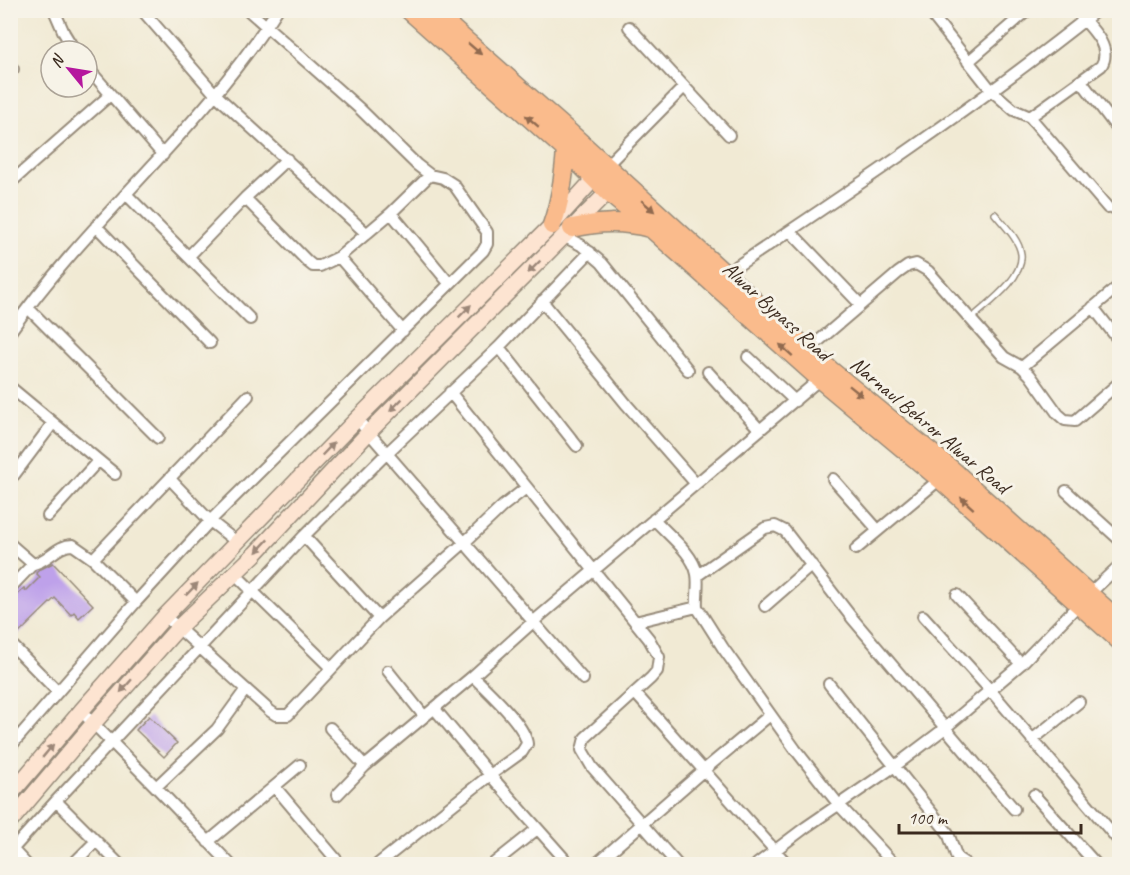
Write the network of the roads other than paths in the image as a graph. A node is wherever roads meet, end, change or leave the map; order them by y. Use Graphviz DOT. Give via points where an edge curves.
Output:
graph roads {
  1 [pos="54,10"];
  2 [pos="142,10"];
  3 [pos="248,10"];
  4 [pos="277,10"];
  5 [pos="409,10"];
  6 [pos="431,10"];
  7 [pos="928,10"];
  8 [pos="1028,10"];
  9 [pos="1076,10"];
  10 [pos="1097,10"];
  11 [pos="1084,21"];
  12 [pos="266,27"];
  13 [pos="629,27"];
  14 [pos="68,39"];
  15 [pos="968,62"];
  16 [pos="1081,81"];
  17 [pos="99,82"];
  18 [pos="684,87"];
  19 [pos="991,90"];
  20 [pos="215,94"];
  21 [pos="110,95"];
  22 [pos="1030,117"];
  23 [pos="1119,132"];
  24 [pos="729,135"];
  25 [pos="566,150"];
  26 [pos="163,154"];
  27 [pos="287,159"];
  28 [pos="600,172"];
  29 [pos="430,175"];
  30 [pos="10,183"];
  31 [pos="614,186"];
  32 [pos="127,195"];
  33 [pos="245,198"];
  34 [pos="1108,208"];
  35 [pos="391,213"];
  36 [pos="995,214"];
  37 [pos="96,226"];
  38 [pos="651,228"];
  39 [pos="563,230"];
  40 [pos="790,231"];
  41 [pos="366,233"];
  42 [pos="590,252"];
  43 [pos="189,256"];
  44 [pos="339,256"];
  45 [pos="725,274"];
  46 [pos="449,283"];
  47 [pos="1119,285"];
  48 [pos="542,301"];
  49 [pos="860,304"];
  50 [pos="1093,307"];
  51 [pos="28,308"];
  52 [pos="971,319"];
  53 [pos="250,320"];
  54 [pos="403,331"];
  55 [pos="11,332"];
  56 [pos="1119,342"];
  57 [pos="210,343"];
  58 [pos="499,347"];
  59 [pos="808,350"];
  60 [pos="748,357"];
  61 [pos="1022,367"];
  62 [pos="688,370"];
  63 [pos="708,372"];
  64 [pos="820,379"];
  65 [pos="1119,382"];
  66 [pos="10,387"];
  67 [pos="450,392"];
  68 [pos="248,396"];
  69 [pos="795,401"];
  70 [pos="357,419"];
  71 [pos="54,423"];
  72 [pos="760,430"];
  73 [pos="369,432"];
  74 [pos="158,438"];
  75 [pos="577,446"];
  76 [pos="387,453"];
  77 [pos="98,461"];
  78 [pos="116,474"];
  79 [pos="14,475"];
  80 [pos="170,479"];
  81 [pos="833,479"];
  82 [pos="940,479"];
  83 [pos="696,484"];
  84 [pos="526,488"];
  85 [pos="1066,491"];
  86 [pos="48,516"];
  87 [pos="654,519"];
  88 [pos="210,521"];
  89 [pos="878,530"];
  90 [pos="304,536"];
  91 [pos="1119,540"];
  92 [pos="465,542"];
  93 [pos="238,543"];
  94 [pos="10,544"];
  95 [pos="856,549"];
  96 [pos="93,559"];
  97 [pos="33,564"];
  98 [pos="812,565"];
  99 [pos="1119,565"];
  100 [pos="594,572"];
  101 [pos="235,574"];
  102 [pos="698,575"];
  103 [pos="10,588"];
  104 [pos="253,591"];
  105 [pos="957,595"];
  106 [pos="1084,599"];
  107 [pos="136,602"];
  108 [pos="765,606"];
  109 [pos="697,607"];
  110 [pos="165,616"];
  111 [pos="922,616"];
  112 [pos="378,618"];
  113 [pos="534,621"];
  114 [pos="635,622"];
  115 [pos="1119,622"];
  116 [pos="178,628"];
  117 [pos="1119,641"];
  118 [pos="10,643"];
  119 [pos="200,647"];
  120 [pos="1021,664"];
  121 [pos="331,668"];
  122 [pos="388,671"];
  123 [pos="473,676"];
  124 [pos="583,679"];
  125 [pos="829,684"];
  126 [pos="246,689"];
  127 [pos="991,691"];
  128 [pos="58,692"];
  129 [pos="635,693"];
  130 [pos="1079,702"];
  131 [pos="434,708"];
  132 [pos="81,711"];
  133 [pos="770,715"];
  134 [pos="424,716"];
  135 [pos="93,723"];
  136 [pos="330,728"];
  137 [pos="944,729"];
  138 [pos="1032,740"];
  139 [pos="112,743"];
  140 [pos="10,747"];
  141 [pos="300,765"];
  142 [pos="365,766"];
  143 [pos="895,766"];
  144 [pos="704,770"];
  145 [pos="489,775"];
  146 [pos="156,786"];
  147 [pos="275,787"];
  148 [pos="10,795"];
  149 [pos="337,795"];
  150 [pos="1034,795"];
  151 [pos="56,801"];
  152 [pos="839,805"];
  153 [pos="1014,809"];
  154 [pos="10,822"];
  155 [pos="642,824"];
  156 [pos="537,829"];
  157 [pos="96,841"];
  158 [pos="208,842"];
  159 [pos="1119,842"];
  160 [pos="775,850"];
  161 [pos="12,851"];
  162 [pos="26,864"];
  163 [pos="73,864"];
  164 [pos="119,864"];
  165 [pos="230,864"];
  166 [pos="340,864"];
  167 [pos="378,864"];
  168 [pos="493,864"];
  169 [pos="569,864"];
  170 [pos="596,864"];
  171 [pos="677,864"];
  172 [pos="757,864"];
  173 [pos="787,864"];
  174 [pos="894,864"];
  175 [pos="966,864"];
  176 [pos="1096,864"];
  1 -- 14 [label="street"];
  2 -- 20 [label="street"];
  3 -- 12 [label="street"];
  4 -- 12 [label="street"];
  25 -- 5 [label="main road, one-way"];
  6 -- 28 [label="main road, one-way"];
  7 -- 15 [label="street"];
  8 -- 15 [label="street"];
  9 -- 11 [label="street"];
  10 -- 11 [label="street"];
  11 -- 16 [label="street" via="1106,53 1101,66"];
  11 -- 19 [label="street"];
  12 -- 20 [label="street"];
  12 -- 29 [label="street"];
  13 -- 18 [label="street"];
  15 -- 19 [label="street"];
  16 -- 22 [label="street"];
  16 -- 23 [label="street"];
  17 -- 21 [label="street"];
  18 -- 24 [label="street"];
  18 -- 28 [label="street"];
  19 -- 22 [label="street" via="1014,110"];
  19 -- 40 [label="street"];
  20 -- 26 [label="street"];
  20 -- 27 [label="street"];
  21 -- 26 [label="street"];
  21 -- 30 [label="street"];
  22 -- 34 [label="street"];
  25 -- 28 [label="main road"];
  25 -- 39 [label="main road" via="561,195"];
  26 -- 32 [label="street"];
  27 -- 33 [label="street"];
  27 -- 41 [label="street"];
  28 -- 31 [label="main road, Narnaul Behror Alwar Road"];
  28 -- 39 [label="main road"];
  29 -- 35 [label="street"];
  29 -- 46 [label="street" via="454,185 487,232 483,250"];
  31 -- 38 [label="main road, Alwar Bypass Road"];
  31 -- 39 [label="main road"];
  31 -- 45 [label="main road, Narnaul Behror Alwar Road, one-way"];
  32 -- 37 [label="street"];
  32 -- 43 [label="street"];
  33 -- 43 [label="street"];
  33 -- 44 [label="street" via="313,266 327,264"];
  35 -- 41 [label="street"];
  35 -- 46 [label="street"];
  36 -- 52 [label="lane" via="1019,246 1020,264 1010,283"];
  37 -- 51 [label="street"];
  37 -- 57 [label="street"];
  38 -- 39 [label="main road" via="612,222"];
  64 -- 38 [label="main road, Alwar Bypass Road, one-way"];
  39 -- 42 [label="street"];
  70 -- 39 [label="main road, one-way"];
  39 -- 73 [label="main road, one-way"];
  40 -- 45 [label="street"];
  40 -- 49 [label="street"];
  41 -- 44 [label="street"];
  42 -- 48 [label="street"];
  42 -- 62 [label="street"];
  43 -- 53 [label="street"];
  44 -- 54 [label="street"];
  45 -- 59 [label="main road, Narnaul Behror Alwar Road"];
  46 -- 54 [label="street"];
  47 -- 50 [label="street"];
  48 -- 58 [label="street"];
  48 -- 83 [label="street"];
  49 -- 52 [label="street" via="898,273 916,264 928,271"];
  49 -- 59 [label="street"];
  50 -- 56 [label="street"];
  50 -- 61 [label="street"];
  51 -- 55 [label="street"];
  51 -- 74 [label="street"];
  52 -- 61 [label="street" via="1004,357"];
  54 -- 88 [label="street"];
  58 -- 67 [label="street"];
  58 -- 75 [label="street"];
  59 -- 106 [label="main road, Narnaul Behror Alwar Road, one-way" via="952,470"];
  60 -- 69 [label="street"];
  61 -- 65 [label="street" via="1058,414 1070,422"];
  63 -- 72 [label="street"];
  64 -- 69 [label="street"];
  64 -- 82 [label="main road, Alwar Bypass Road"];
  66 -- 71 [label="street"];
  67 -- 76 [label="street"];
  67 -- 84 [label="street"];
  68 -- 80 [label="street"];
  69 -- 72 [label="street"];
  70 -- 73 [label="street"];
  93 -- 70 [label="main road, one-way"];
  71 -- 77 [label="street"];
  71 -- 79 [label="street"];
  72 -- 83 [label="street"];
  73 -- 76 [label="street"];
  73 -- 101 [label="main road, one-way"];
  76 -- 90 [label="street"];
  76 -- 92 [label="street"];
  77 -- 78 [label="street"];
  77 -- 86 [label="street"];
  80 -- 88 [label="street"];
  80 -- 96 [label="street"];
  81 -- 89 [label="street"];
  82 -- 89 [label="street"];
  106 -- 82 [label="main road, Alwar Bypass Road, one-way"];
  83 -- 87 [label="street"];
  84 -- 92 [label="street"];
  84 -- 100 [label="street"];
  85 -- 91 [label="street"];
  87 -- 100 [label="street"];
  87 -- 102 [label="street" via="684,551"];
  88 -- 93 [label="street"];
  88 -- 107 [label="street"];
  89 -- 95 [label="street"];
  90 -- 104 [label="street"];
  90 -- 112 [label="street"];
  92 -- 112 [label="street"];
  92 -- 113 [label="street"];
  110 -- 93 [label="main road, one-way"];
  94 -- 97 [label="street"];
  96 -- 97 [label="street" via="73,545 65,545"];
  96 -- 107 [label="street"];
  97 -- 103 [label="street"];
  98 -- 102 [label="street" via="785,531 771,526"];
  98 -- 108 [label="street"];
  98 -- 137 [label="street"];
  99 -- 106 [label="street"];
  100 -- 113 [label="street"];
  100 -- 114 [label="street"];
  101 -- 104 [label="street"];
  101 -- 116 [label="main road"];
  102 -- 109 [label="street"];
  104 -- 119 [label="street"];
  104 -- 121 [label="street"];
  105 -- 120 [label="street"];
  106 -- 115 [label="main road, Narnaul Behror Alwar Road"];
  106 -- 117 [label="main road, Alwar Bypass Road"];
  106 -- 120 [label="street"];
  107 -- 128 [label="street"];
  109 -- 114 [label="street"];
  109 -- 133 [label="street"];
  110 -- 116 [label="street"];
  110 -- 132 [label="main road"];
  111 -- 127 [label="street"];
  112 -- 121 [label="street"];
  113 -- 123 [label="street"];
  113 -- 124 [label="street"];
  114 -- 129 [label="street" via="656,650 660,663"];
  116 -- 119 [label="street"];
  116 -- 135 [label="main road, one-way"];
  118 -- 128 [label="street"];
  119 -- 126 [label="street"];
  119 -- 139 [label="street"];
  120 -- 127 [label="street"];
  121 -- 126 [label="street" via="293,710 282,716 270,711"];
  122 -- 134 [label="street"];
  123 -- 131 [label="street"];
  123 -- 145 [label="street" via="527,740 522,752"];
  125 -- 143 [label="street"];
  126 -- 146 [label="street" via="217,729"];
  127 -- 137 [label="street"];
  127 -- 138 [label="street"];
  128 -- 140 [label="street"];
  129 -- 144 [label="street"];
  129 -- 155 [label="street" via="585,738 582,750"];
  130 -- 138 [label="street"];
  131 -- 134 [label="street"];
  131 -- 145 [label="street"];
  132 -- 135 [label="street"];
  148 -- 132 [label="main road, one-way"];
  133 -- 144 [label="street"];
  133 -- 152 [label="street"];
  134 -- 142 [label="street"];
  135 -- 139 [label="street"];
  135 -- 154 [label="main road"];
  136 -- 142 [label="street"];
  137 -- 143 [label="street"];
  137 -- 153 [label="street"];
  138 -- 159 [label="street"];
  139 -- 146 [label="street"];
  139 -- 151 [label="street"];
  141 -- 147 [label="street"];
  142 -- 149 [label="street"];
  143 -- 152 [label="street"];
  143 -- 175 [label="street" via="948,833 957,858"];
  144 -- 155 [label="street"];
  144 -- 160 [label="street"];
  145 -- 156 [label="street"];
  145 -- 167 [label="street"];
  146 -- 158 [label="street"];
  147 -- 158 [label="street"];
  147 -- 166 [label="street"];
  150 -- 176 [label="street"];
  151 -- 157 [label="street"];
  151 -- 161 [label="street"];
  152 -- 160 [label="street"];
  152 -- 174 [label="street"];
  155 -- 170 [label="street"];
  155 -- 171 [label="street"];
  156 -- 168 [label="street"];
  156 -- 169 [label="street"];
  157 -- 163 [label="street"];
  157 -- 164 [label="street"];
  158 -- 165 [label="street"];
  160 -- 172 [label="street"];
  160 -- 173 [label="street"];
  161 -- 162 [label="street"];
}
